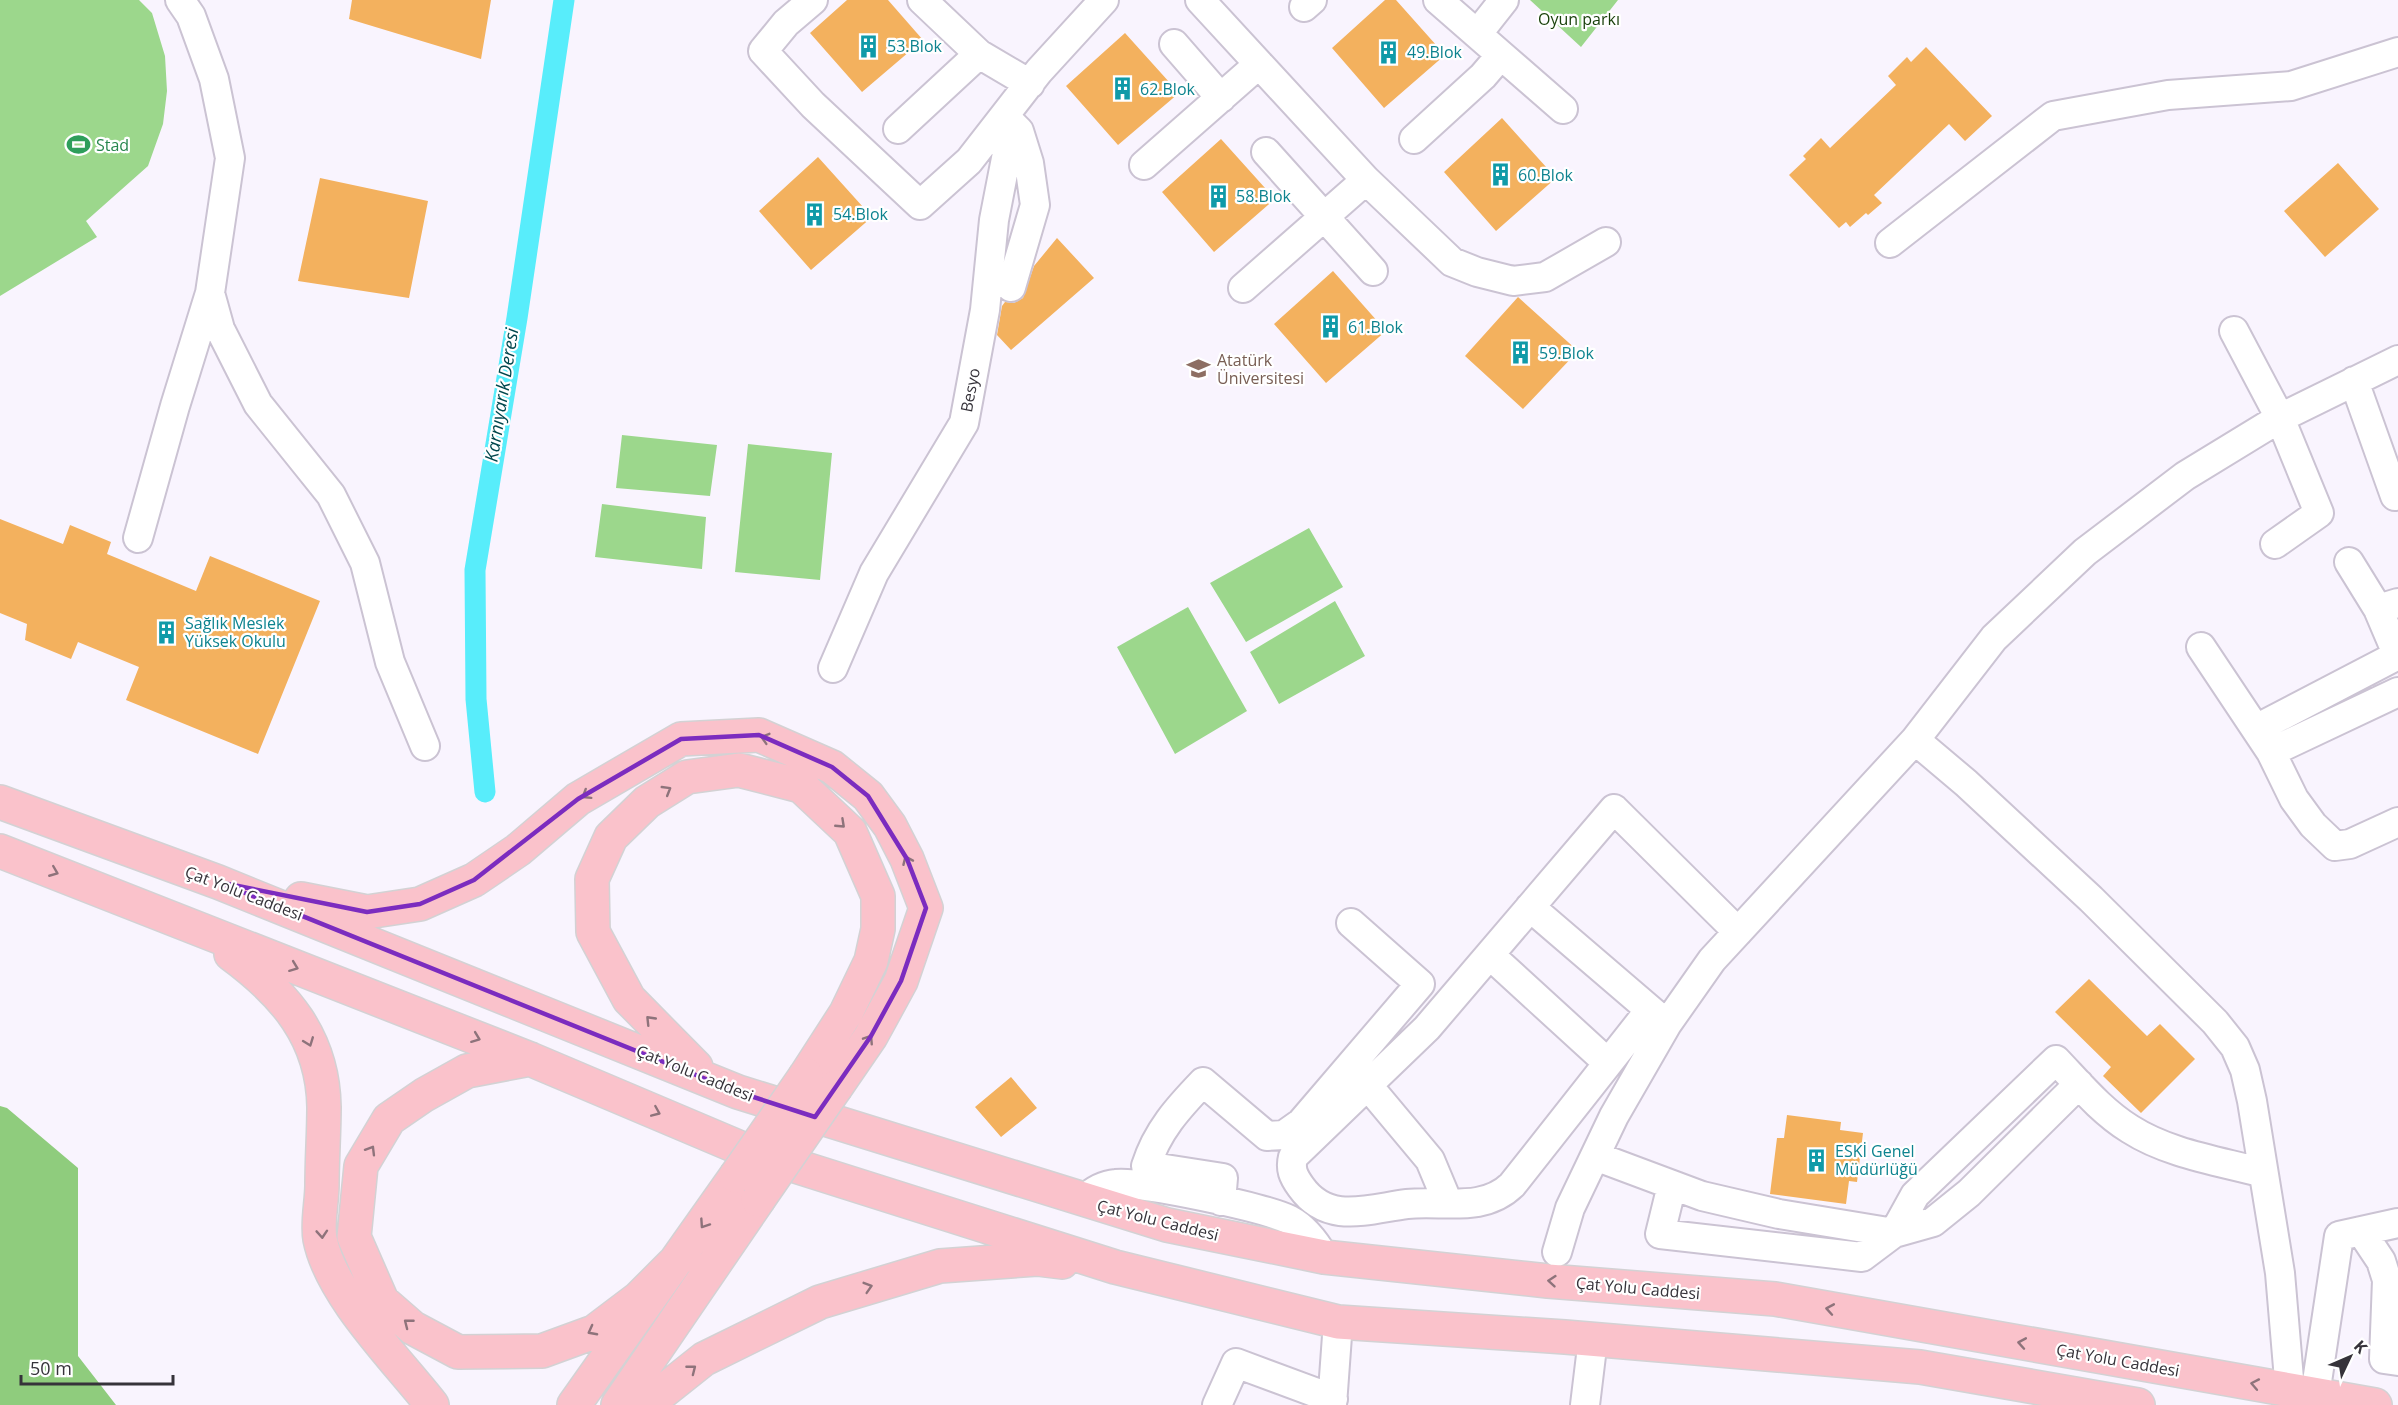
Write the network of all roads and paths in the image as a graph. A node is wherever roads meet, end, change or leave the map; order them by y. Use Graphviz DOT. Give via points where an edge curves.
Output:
graph roads {
  1 [pos="180,0"];
  2 [pos="813,0"];
  3 [pos="922,0"];
  4 [pos="1104,0"];
  5 [pos="1200,0"];
  6 [pos="1438,0"];
  7 [pos="1504,0"];
  8 [pos="1478,33"];
  9 [pos="1174,44"];
  10 [pos="2398,52"];
  11 [pos="979,54"];
  12 [pos="1501,55"];
  13 [pos="1259,64"];
  14 [pos="1030,84"];
  15 [pos="1221,98"];
  16 [pos="1563,109"];
  17 [pos="1005,117"];
  18 [pos="898,129"];
  19 [pos="1414,139"];
  20 [pos="1266,152"];
  21 [pos="1144,165"];
  22 [pos="1366,180"];
  23 [pos="1324,217"];
  24 [pos="1606,242"];
  25 [pos="1890,243"];
  26 [pos="1373,271"];
  27 [pos="1011,287"];
  28 [pos="1243,288"];
  29 [pos="210,293"];
  30 [pos="2234,331"];
  31 [pos="2398,360"];
  32 [pos="2354,381"];
  33 [pos="2280,417"];
  34 [pos="2398,494"];
  35 [pos="138,538"];
  36 [pos="2275,544"];
  37 [pos="2349,562"];
  38 [pos="2388,606"];
  39 [pos="2201,647"];
  40 [pos="2398,655"];
  41 [pos="833,668"];
  42 [pos="2398,693"];
  43 [pos="1915,740"];
  44 [pos="2264,741"];
  45 [pos="425,747"];
  46 [pos="0,802"];
  47 [pos="2398,822"];
  48 [pos="0,851"];
  49 [pos="218,882"];
  50 [pos="1530,908"];
  51 [pos="1351,922"];
  52 [pos="196,928"];
  53 [pos="1738,932"];
  54 [pos="1491,957"];
  55 [pos="1658,1017"];
  56 [pos="530,1059"];
  57 [pos="1608,1063"];
  58 [pos="705,1077"];
  59 [pos="1369,1086"];
  60 [pos="1595,1156"];
  61 [pos="2263,1173"];
  62 [pos="1672,1185"];
  63 [pos="1084,1200"];
  64 [pos="1221,1201"];
  65 [pos="1448,1203"];
  66 [pos="2398,1223"];
  67 [pos="2361,1231"];
  68 [pos="1894,1233"];
  69 [pos="1557,1252"];
  70 [pos="684,1253"];
  71 [pos="1324,1257"];
  72 [pos="1115,1267"];
  73 [pos="1338,1322"];
  74 [pos="1593,1339"];
  75 [pos="2398,1361"];
  76 [pos="2303,1393"];
  77 [pos="1332,1402"];
  78 [pos="432,1405"];
  79 [pos="574,1405"];
  80 [pos="618,1405"];
  81 [pos="646,1405"];
  82 [pos="1217,1405"];
  83 [pos="1585,1405"];
  84 [pos="2138,1405"];
  85 [pos="2375,1405"];
  1 -- 29 [label="street" via="191,16 214,79 230,158"];
  2 -- 17 [label="street" via="763,51 813,105 920,205 969,161"];
  3 -- 11 [label="street"];
  4 -- 14 [label="street"];
  5 -- 13 [label="street"];
  6 -- 8 [label="street"];
  7 -- 8 [label="street"];
  8 -- 12 [label="street"];
  9 -- 15 [label="street"];
  10 -- 25 [label="street" via="2291,86 2168,95 2053,116"];
  11 -- 14 [label="street"];
  11 -- 18 [label="street"];
  12 -- 16 [label="street"];
  12 -- 19 [label="street"];
  13 -- 15 [label="street"];
  13 -- 22 [label="street"];
  14 -- 17 [label="street"];
  15 -- 21 [label="street"];
  17 -- 27 [label="street" via="1020,131 1035,205"];
  17 -- 41 [label="street, Besyo" via="1009,143 964,423 874,573"];
  20 -- 23 [label="street"];
  22 -- 23 [label="street"];
  22 -- 24 [label="street" via="1452,262 1477,272 1513,281 1545,277"];
  23 -- 26 [label="street"];
  23 -- 28 [label="street"];
  29 -- 35 [label="street"];
  29 -- 45 [label="street" via="220,329 258,404 331,495 364,563 390,662"];
  30 -- 33 [label="street"];
  31 -- 32 [label="street"];
  32 -- 33 [label="street"];
  32 -- 34 [label="street" via="2395,496"];
  33 -- 36 [label="street" via="2319,513"];
  33 -- 43 [label="street" via="2185,476 2085,552 1994,638"];
  37 -- 38 [label="street"];
  38 -- 40 [label="street"];
  39 -- 44 [label="street"];
  40 -- 44 [label="street"];
  42 -- 44 [label="street"];
  43 -- 53 [label="street"];
  43 -- 61 [label="street" via="2091,898 2215,1022 2235,1047 2245,1070"];
  44 -- 47 [label="street" via="2294,799 2335,846 2350,844"];
  46 -- 49 [label="highway, Çat Yolu Caddesi"];
  48 -- 52 [label="highway, one-way"];
  49 -- 58 [label="highway, Çat Yolu Caddesi"];
  80 -- 49 [label="highway, one-way, bridge" via="871,1036 901,981 927,908 908,859 868,796 832,767 759,735 681,739 578,799 518,850 474,880 420,904 367,912"];
  50 -- 53 [label="street" via="1614,809"];
  50 -- 54 [label="street"];
  50 -- 55 [label="street"];
  51 -- 64 [label="street" via="1420,984 1300,1123 1284,1135 1267,1136 1203,1082 1171,1116 1154,1142 1146,1166 1223,1178"];
  52 -- 56 [label="highway, one-way"];
  52 -- 78 [label="highway, one-way" via="264,978 301,1020 319,1067 324,1105 320,1239 335,1277 364,1321"];
  53 -- 55 [label="street"];
  54 -- 57 [label="street"];
  54 -- 59 [label="street"];
  55 -- 57 [label="street"];
  55 -- 60 [label="street"];
  70 -- 56 [label="highway, one-way" via="639,1298 594,1332 542,1351 458,1352 413,1328 382,1301 354,1237 361,1166 389,1119 467,1071"];
  56 -- 72 [label="highway, one-way" via="746,1150"];
  57 -- 65 [label="street" via="1504,1193 1485,1202"];
  58 -- 63 [label="highway, Çat Yolu Caddesi" via="738,1092 864,1133"];
  58 -- 70 [label="highway, one-way, bridge" via="629,999 593,932 592,879 611,837 647,802 687,777 739,770 801,786 850,832 878,896 878,929 871,961 846,1012"];
  59 -- 65 [label="street" via="1430,1160"];
  59 -- 65 [label="street" via="1293,1157 1291,1168 1296,1180 1313,1200 1351,1214 1408,1204"];
  60 -- 62 [label="street"];
  60 -- 69 [label="street" via="1570,1208"];
  61 -- 68 [label="street" via="2147,1138 2114,1118 2055,1060 1915,1196"];
  61 -- 76 [label="street"];
  62 -- 68 [label="street" via="1779,1214"];
  62 -- 68 [label="street" via="1660,1234 1862,1257"];
  63 -- 64 [label="street" via="1098,1189 1117,1184"];
  63 -- 71 [label="highway, Çat Yolu Caddesi" via="1167,1225"];
  64 -- 71 [label="street" via="1289,1220 1309,1235"];
  66 -- 67 [label="street"];
  67 -- 75 [label="street" via="2381,1261 2387,1280 2384,1359"];
  67 -- 76 [label="street" via="2339,1236"];
  70 -- 79 [label="highway"];
  76 -- 71 [label="highway, Çat Yolu Caddesi, one-way" via="1775,1299 1548,1281"];
  72 -- 73 [label="highway"];
  81 -- 72 [label="highway, one-way" via="704,1359 820,1302 882,1283 940,1266 976,1263 1037,1259"];
  73 -- 74 [label="highway"];
  73 -- 77 [label="street"];
  74 -- 83 [label="street"];
  74 -- 84 [label="highway" via="1920,1366"];
  76 -- 85 [label="highway, Çat Yolu Caddesi"];
  77 -- 82 [label="street" via="1236,1363"];
}
